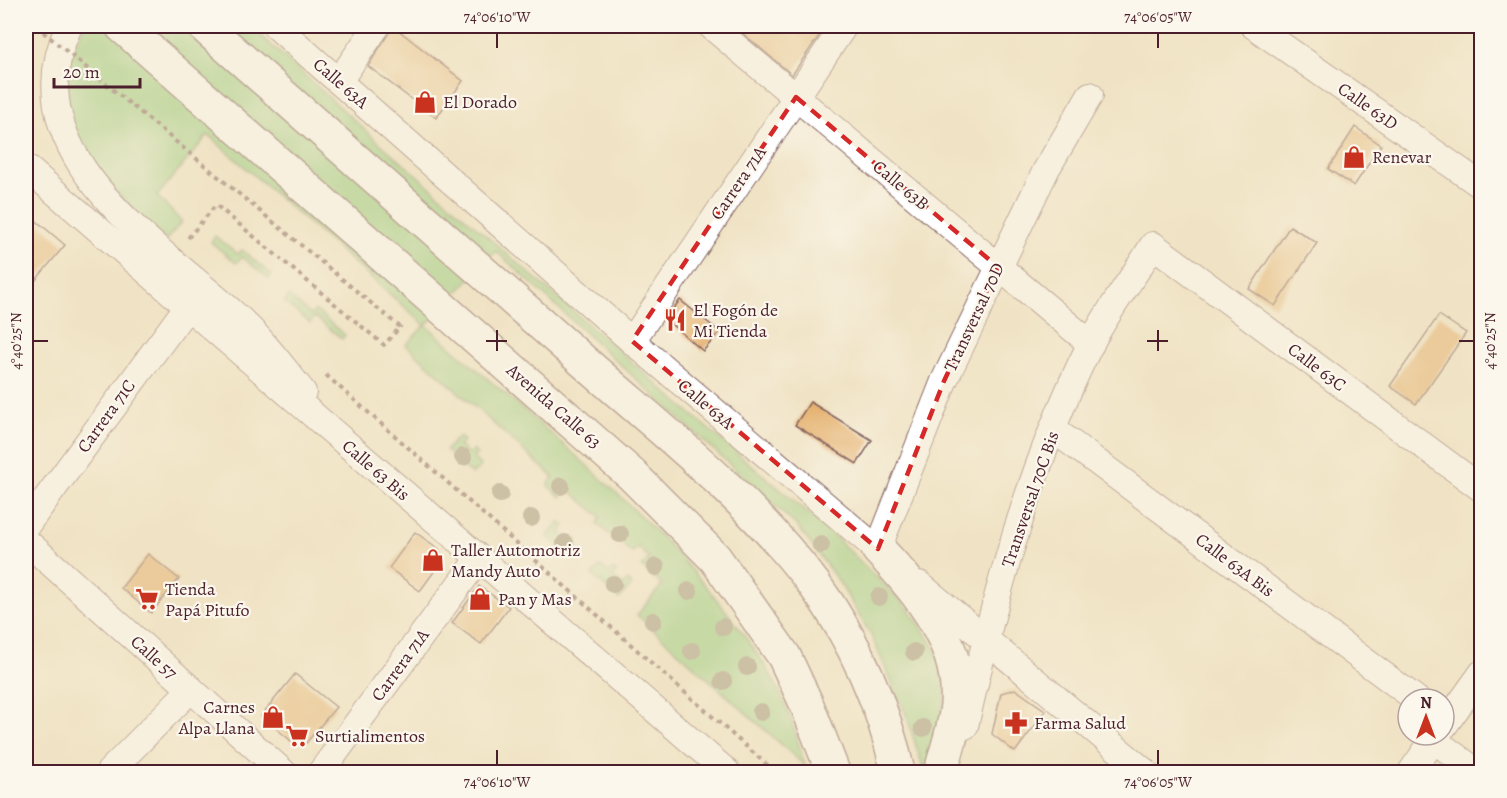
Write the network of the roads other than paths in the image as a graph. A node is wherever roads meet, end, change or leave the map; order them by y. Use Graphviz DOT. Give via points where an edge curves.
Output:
graph roads {
  1 [pos="69,26"];
  2 [pos="122,26"];
  3 [pos="204,26"];
  4 [pos="276,26"];
  5 [pos="377,26"];
  6 [pos="711,26"];
  7 [pos="844,26"];
  8 [pos="1254,26"];
  9 [pos="339,81"];
  10 [pos="1090,95"];
  11 [pos="796,97"];
  12 [pos="26,167"];
  13 [pos="1482,186"];
  14 [pos="1153,245"];
  15 [pos="998,267"];
  16 [pos="187,307"];
  17 [pos="632,341"];
  18 [pos="1090,344"];
  19 [pos="1054,430"];
  20 [pos="340,440"];
  21 [pos="1482,489"];
  22 [pos="26,526"];
  23 [pos="26,541"];
  24 [pos="878,549"];
  25 [pos="478,558"];
  26 [pos="985,639"];
  27 [pos="1482,673"];
  28 [pos="1400,687"];
  29 [pos="191,690"];
  30 [pos="1456,708"];
  31 [pos="1456,746"];
  32 [pos="1428,747"];
  33 [pos="109,772"];
  34 [pos="283,772"];
  35 [pos="321,772"];
  36 [pos="727,772"];
  37 [pos="833,772"];
  38 [pos="898,772"];
  39 [pos="941,772"];
  40 [pos="954,772"];
  41 [pos="1145,772"];
  42 [pos="1411,772"];
  43 [pos="1477,772"];
  1 -- 20 [label="street" via="53,71 54,102 73,155 95,186 139,230 260,338"];
  2 -- 37 [label="main road, Avenida Calle 63" via="632,475 715,558 784,656"];
  3 -- 38 [label="main road" via="663,432 758,521 815,585 864,670"];
  4 -- 9 [label="street, Calle 63A"];
  5 -- 9 [label="street"];
  6 -- 11 [label="street, Calle 63B"];
  7 -- 11 [label="street, Carrera 71A"];
  8 -- 13 [label="street, Calle 63D"];
  9 -- 17 [label="street, Calle 63A"];
  10 -- 15 [label="street, Transversal 70D" via="1046,170"];
  11 -- 15 [label="street, Calle 63B"];
  11 -- 17 [label="street, Carrera 71A"];
  12 -- 16 [label="street, Calle 63 Bis"];
  14 -- 18 [label="street, Transversal 70C Bis"];
  14 -- 21 [label="street, Calle 63C"];
  15 -- 18 [label="street, Calle 63B"];
  15 -- 24 [label="street, Transversal 70D" via="944,381"];
  16 -- 20 [label="street, Calle 63 Bis"];
  16 -- 22 [label="street, Carrera 71C"];
  17 -- 24 [label="street, Calle 63A"];
  18 -- 19 [label="street, Transversal 70C Bis"];
  19 -- 26 [label="street, Transversal 70C Bis" via="1030,489"];
  19 -- 28 [label="street, Calle 63A Bis"];
  20 -- 25 [label="street, Calle 63 Bis"];
  23 -- 29 [label="street, Calle 57"];
  24 -- 26 [label="street, Calle 63A"];
  24 -- 39 [label="main road" via="906,579 933,618 955,669 957,707"];
  25 -- 35 [label="street, Carrera 71A"];
  25 -- 36 [label="street, Calle 63 Bis"];
  26 -- 40 [label="street, Transversal 70C Bis"];
  26 -- 41 [label="street, Calle 63A"];
  27 -- 30 [label="street"];
  29 -- 33 [label="street"];
  29 -- 34 [label="street, Calle 57"];
  31 -- 43 [label="street"];
  32 -- 42 [label="street"];
}
